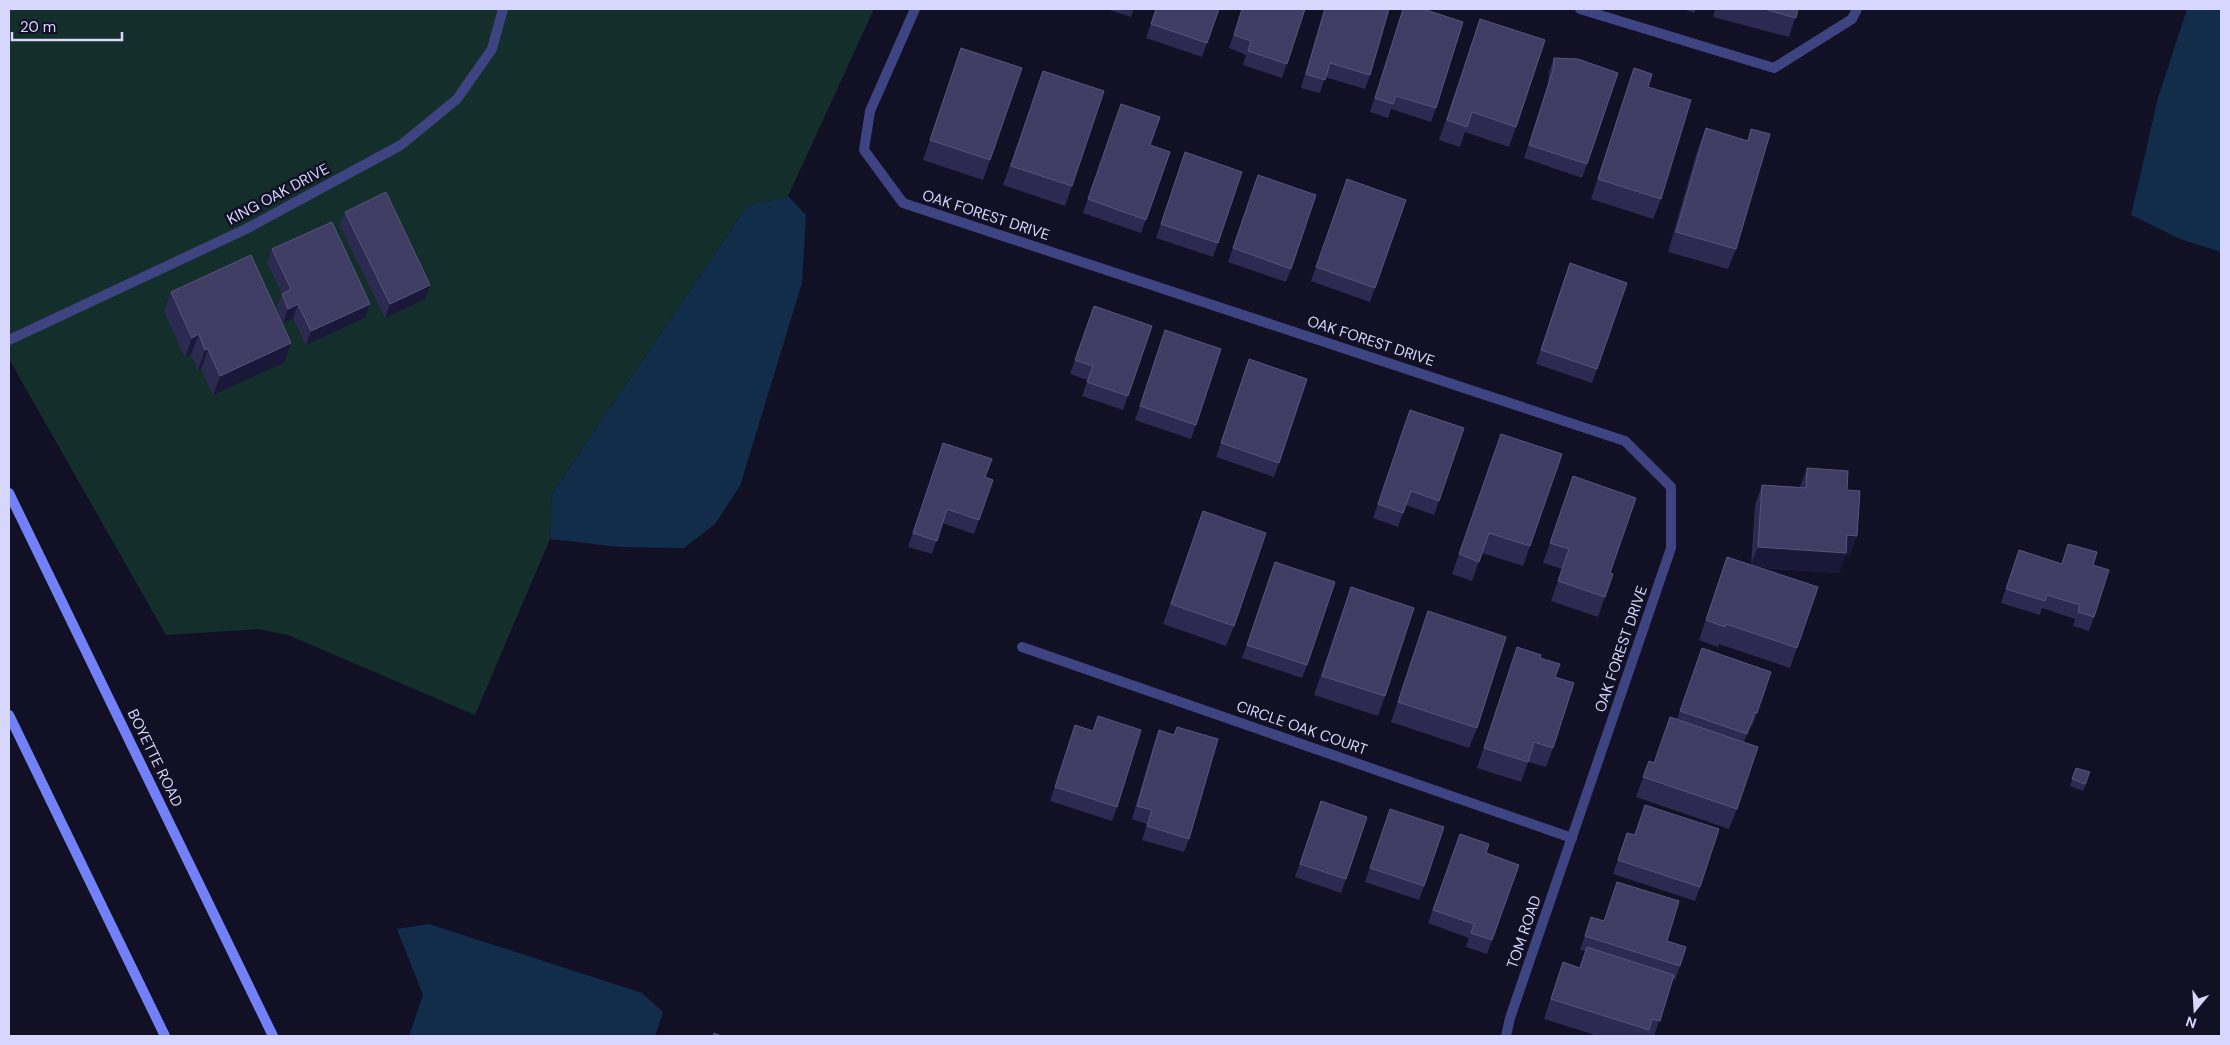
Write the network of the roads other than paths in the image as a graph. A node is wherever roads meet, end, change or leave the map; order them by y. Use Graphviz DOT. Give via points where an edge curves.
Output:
graph roads {
  1 [pos="502,9"];
  2 [pos="915,9"];
  3 [pos="1580,9"];
  4 [pos="1857,9"];
  5 [pos="9,340"];
  6 [pos="9,493"];
  7 [pos="1022,647"];
  8 [pos="9,716"];
  9 [pos="1572,838"];
  10 [pos="165,1036"];
  11 [pos="273,1036"];
  12 [pos="1506,1036"];
  1 -- 5 [label="street, KING OAK DRIVE" via="492,49 457,98 401,145 246,229"];
  2 -- 9 [label="street, OAK FOREST DRIVE" via="870,111 864,150 903,203 1625,441 1671,487 1672,548"];
  3 -- 4 [label="street" via="1774,68 1852,19"];
  6 -- 11 [label="main road, BOYETTE ROAD"];
  7 -- 9 [label="street, CIRCLE OAK COURT"];
  8 -- 10 [label="main road"];
  9 -- 12 [label="street, TOM ROAD"];
}
